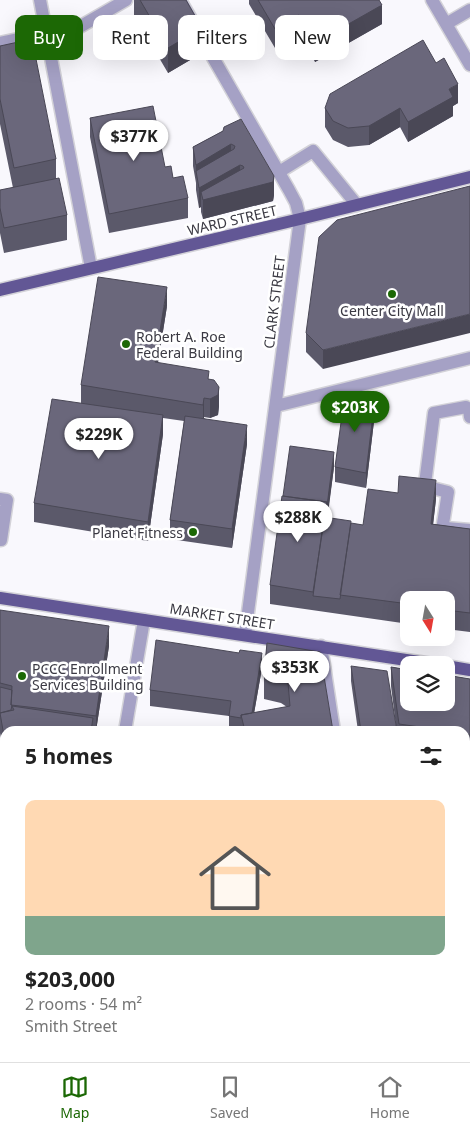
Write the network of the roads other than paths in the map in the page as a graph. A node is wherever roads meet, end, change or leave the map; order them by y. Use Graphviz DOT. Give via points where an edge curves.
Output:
graph roads {
  1 [pos="40,0"];
  2 [pos="126,0"];
  3 [pos="432,0"];
  4 [pos="182,1"];
  5 [pos="470,10"];
  6 [pos="43,15"];
  7 [pos="83,22"];
  8 [pos="446,24"];
  9 [pos="15,42"];
  10 [pos="0,43"];
  11 [pos="52,60"];
  12 [pos="470,65"];
  13 [pos="279,172"];
  14 [pos="470,177"];
  15 [pos="358,205"];
  16 [pos="300,219"];
  17 [pos="91,268"];
  18 [pos="0,290"];
  19 [pos="470,358"];
  20 [pos="276,406"];
  21 [pos="470,416"];
  22 [pos="0,499"];
  23 [pos="470,530"];
  24 [pos="0,540"];
  25 [pos="0,598"];
  26 [pos="144,620"];
  27 [pos="245,635"];
  28 [pos="321,646"];
  29 [pos="400,659"];
  30 [pos="455,668"];
  31 [pos="470,670"];
  32 [pos="126,726"];
  33 [pos="333,726"];
  1 -- 6 [label="street"];
  2 -- 7 [label="street"];
  3 -- 8 [label="street"];
  4 -- 13 [label="street, CLARK STREET"];
  5 -- 8 [label="street"];
  8 -- 12 [label="street"];
  9 -- 10 [label="street"];
  11 -- 17 [label="street"];
  13 -- 15 [label="street" via="313,151"];
  13 -- 16 [label="street, CLARK STREET" via="296,203"];
  14 -- 15 [label="main road, WARD STREET" via="396,200"];
  15 -- 16 [label="main road, WARD STREET"];
  16 -- 17 [label="main road, WARD STREET"];
  16 -- 20 [label="street, CLARK STREET"];
  17 -- 18 [label="main road, WARD STREET"];
  19 -- 20 [label="street"];
  20 -- 27 [label="street, CLARK STREET"];
  21 -- 23 [label="street" via="466,407 434,413 425,484 428,488 448,492 444,526"];
  22 -- 24 [label="street" via="7,500"];
  25 -- 26 [label="main road, MARKET STREET"];
  26 -- 27 [label="main road, MARKET STREET"];
  26 -- 32 [label="street"];
  27 -- 28 [label="main road, MARKET STREET"];
  28 -- 29 [label="main road, MARKET STREET"];
  28 -- 33 [label="street"];
  30 -- 31 [label="main road"];
}
